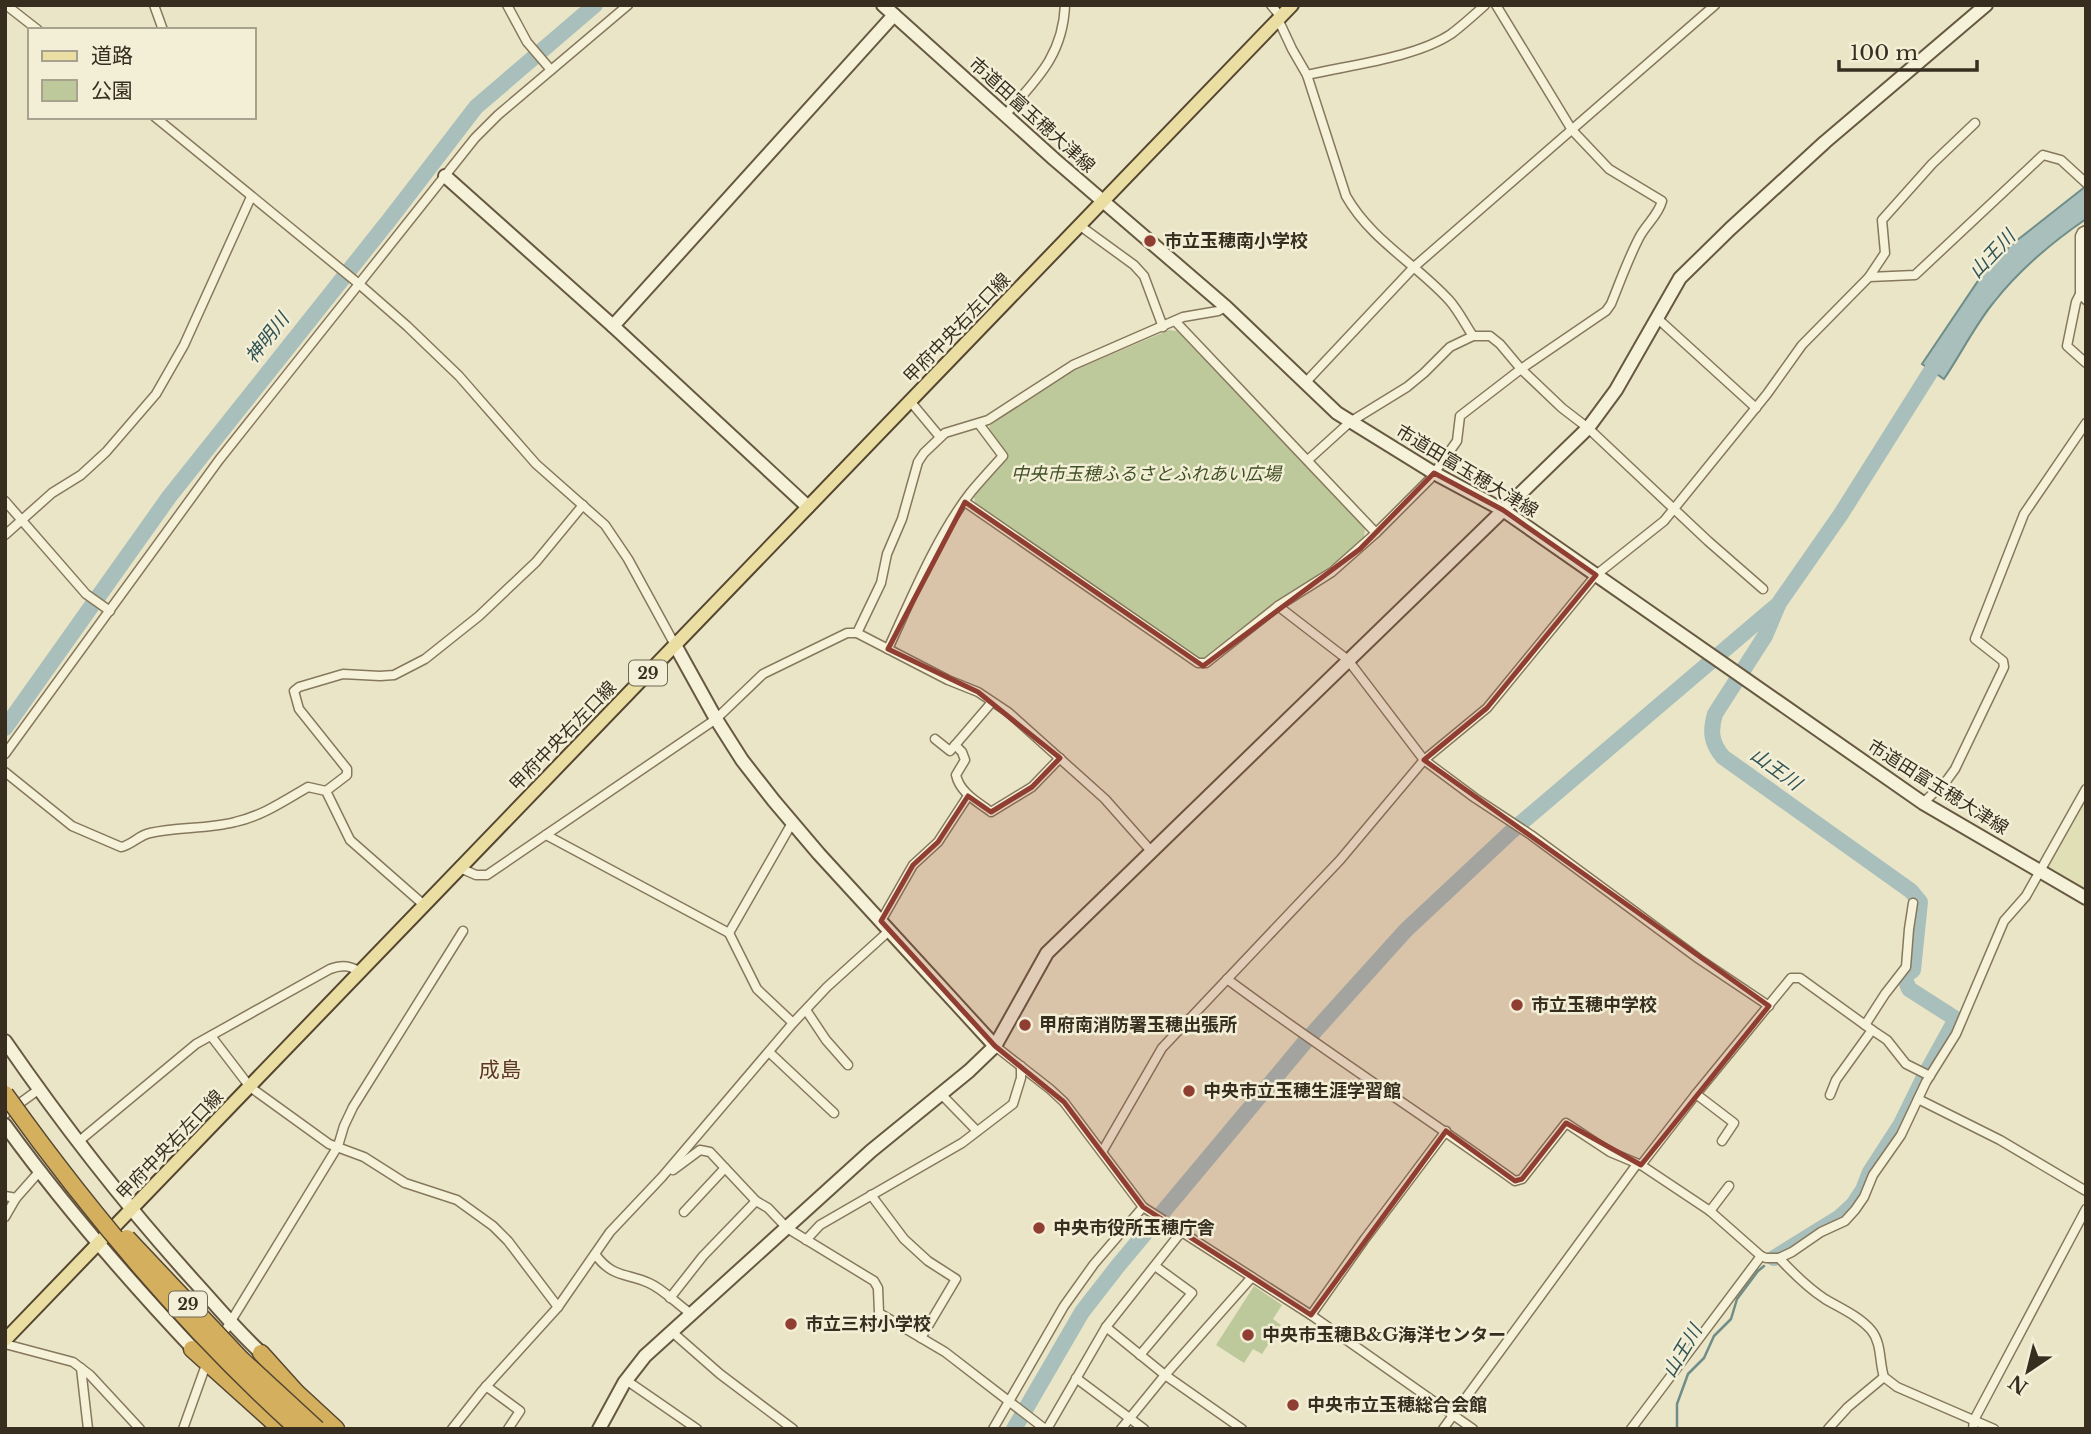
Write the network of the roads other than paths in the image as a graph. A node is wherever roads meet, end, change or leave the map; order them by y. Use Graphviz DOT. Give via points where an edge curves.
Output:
graph roads {
  1 [pos="6,5"];
  2 [pos="154,5"];
  3 [pos="507,5"];
  4 [pos="628,5"];
  5 [pos="883,5"];
  6 [pos="1065,5"];
  7 [pos="1272,5"];
  8 [pos="1292,5"];
  9 [pos="1485,5"];
  10 [pos="1496,5"];
  11 [pos="1715,5"];
  12 [pos="1986,5"];
  13 [pos="898,10"];
  14 [pos="1279,18"];
  15 [pos="35,28"];
  16 [pos="162,28"];
  17 [pos="549,68"];
  18 [pos="1307,75"];
  19 [pos="1006,114"];
  20 [pos="157,119"];
  21 [pos="1975,123"];
  22 [pos="1572,130"];
  23 [pos="445,176"];
  24 [pos="2085,183"];
  25 [pos="251,197"];
  26 [pos="1102,201"];
  27 [pos="1079,225"];
  28 [pos="2086,230"];
  29 [pos="1414,267"];
  30 [pos="2083,276"];
  31 [pos="1869,277"];
  32 [pos="356,282"];
  33 [pos="2083,297"];
  34 [pos="1226,307"];
  35 [pos="1657,318"];
  36 [pos="1175,321"];
  37 [pos="613,326"];
  38 [pos="1163,327"];
  39 [pos="1473,336"];
  40 [pos="2086,363"];
  41 [pos="1521,369"];
  42 [pos="1305,383"];
  43 [pos="910,401"];
  44 [pos="1756,408"];
  45 [pos="1350,422"];
  46 [pos="2086,423"];
  47 [pos="979,424"];
  48 [pos="1588,428"];
  49 [pos="940,437"];
  50 [pos="1308,460"];
  51 [pos="1434,473"];
  52 [pos="5,501"];
  53 [pos="965,502"];
  54 [pos="583,505"];
  55 [pos="808,507"];
  56 [pos="1674,508"];
  57 [pos="1503,510"];
  58 [pos="21,520"];
  59 [pos="1376,533"];
  60 [pos="5,535"];
  61 [pos="1596,575"];
  62 [pos="1763,589"];
  63 [pos="1278,606"];
  64 [pos="107,609"];
  65 [pos="857,634"];
  66 [pos="675,645"];
  67 [pos="888,649"];
  68 [pos="1348,660"];
  69 [pos="992,702"];
  70 [pos="716,719"];
  71 [pos="935,740"];
  72 [pos="955,746"];
  73 [pos="5,754"];
  74 [pos="1060,758"];
  75 [pos="1424,760"];
  76 [pos="5,772"];
  77 [pos="2086,789"];
  78 [pos="326,791"];
  79 [pos="968,796"];
  80 [pos="1923,803"];
  81 [pos="792,823"];
  82 [pos="546,835"];
  83 [pos="1151,851"];
  84 [pos="460,868"];
  85 [pos="2040,872"];
  86 [pos="2086,898"];
  87 [pos="1913,903"];
  88 [pos="424,905"];
  89 [pos="885,925"];
  90 [pos="463,931"];
  91 [pos="729,933"];
  92 [pos="361,972"];
  93 [pos="1227,979"];
  94 [pos="1769,1006"];
  95 [pos="806,1010"];
  96 [pos="793,1023"];
  97 [pos="1868,1028"];
  98 [pos="211,1036"];
  99 [pos="5,1041"];
  100 [pos="995,1046"];
  101 [pos="769,1052"];
  102 [pos="848,1065"];
  103 [pos="1021,1066"];
  104 [pos="1930,1076"];
  105 [pos="250,1087"];
  106 [pos="38,1090"];
  107 [pos="5,1094"];
  108 [pos="941,1094"];
  109 [pos="1696,1094"];
  110 [pos="1830,1095"];
  111 [pos="1918,1100"];
  112 [pos="834,1112"];
  113 [pos="5,1114"];
  114 [pos="5,1125"];
  115 [pos="977,1131"];
  116 [pos="1446,1131"];
  117 [pos="1722,1141"];
  118 [pos="78,1142"];
  119 [pos="338,1146"];
  120 [pos="1102,1152"];
  121 [pos="1639,1164"];
  122 [pos="725,1168"];
  123 [pos="39,1172"];
  124 [pos="64,1175"];
  125 [pos="662,1177"];
  126 [pos="1729,1186"];
  127 [pos="2086,1191"];
  128 [pos="871,1195"];
  129 [pos="5,1196"];
  130 [pos="16,1198"];
  131 [pos="756,1201"];
  132 [pos="1143,1207"];
  133 [pos="132,1209"];
  134 [pos="2086,1209"];
  135 [pos="1710,1211"];
  136 [pos="684,1212"];
  137 [pos="5,1217"];
  138 [pos="787,1228"];
  139 [pos="1182,1231"];
  140 [pos="806,1240"];
  141 [pos="100,1244"];
  142 [pos="595,1254"];
  143 [pos="1761,1256"];
  144 [pos="1779,1258"];
  145 [pos="1155,1266"];
  146 [pos="1252,1277"];
  147 [pos="670,1298"];
  148 [pos="558,1307"];
  149 [pos="690,1313"];
  150 [pos="1311,1315"];
  151 [pos="231,1321"];
  152 [pos="1106,1327"];
  153 [pos="671,1331"];
  154 [pos="921,1338"];
  155 [pos="5,1342"];
  156 [pos="192,1349"];
  157 [pos="261,1353"];
  158 [pos="1140,1355"];
  159 [pos="207,1363"];
  160 [pos="81,1368"];
  161 [pos="1165,1375"];
  162 [pos="1884,1377"];
  163 [pos="1076,1378"];
  164 [pos="626,1381"];
  165 [pos="486,1386"];
  166 [pos="1009,1401"];
  167 [pos="1453,1416"];
  168 [pos="1130,1418"];
  169 [pos="1974,1424"];
  170 [pos="1232,1426"];
  171 [pos="277,1428"];
  172 [pos="88,1429"];
  173 [pos="140,1429"];
  174 [pos="183,1429"];
  175 [pos="298,1429"];
  176 [pos="317,1429"];
  177 [pos="336,1429"];
  178 [pos="347,1429"];
  179 [pos="452,1429"];
  180 [pos="508,1429"];
  181 [pos="598,1429"];
  182 [pos="697,1429"];
  183 [pos="793,1429"];
  184 [pos="993,1429"];
  185 [pos="1046,1429"];
  186 [pos="1121,1429"];
  187 [pos="1144,1429"];
  188 [pos="1242,1429"];
  189 [pos="1443,1429"];
  190 [pos="1473,1429"];
  191 [pos="1631,1429"];
  192 [pos="1828,1429"];
  193 [pos="1994,1429"];
  1 -- 15 [label="street"];
  2 -- 16 [label="street"];
  3 -- 17 [label="street" via="527,42"];
  4 -- 17 [label="street"];
  5 -- 13 [label="street, 市道田富玉穂大津線"];
  6 -- 19 [label="street" via="1053,56"];
  7 -- 14 [label="street"];
  8 -- 14 [label="main road, 甲府中央右左口線 / 29"];
  9 -- 18 [label="street" via="1450,34 1425,46"];
  10 -- 22 [label="street"];
  11 -- 22 [label="street"];
  12 -- 35 [label="street" via="1730,229 1680,278"];
  13 -- 19 [label="street, 市道田富玉穂大津線"];
  13 -- 37 [label="street"];
  14 -- 18 [label="street"];
  14 -- 26 [label="main road, 甲府中央右左口線 / 29"];
  17 -- 23 [label="street" via="475,138"];
  18 -- 29 [label="street" via="1354,211"];
  19 -- 26 [label="street, 市道田富玉穂大津線"];
  20 -- 25 [label="street"];
  21 -- 31 [label="street" via="1882,220 1885,253"];
  22 -- 29 [label="street"];
  22 -- 41 [label="street" via="1609,169 1662,201 1639,238 1606,311"];
  23 -- 32 [label="street"];
  23 -- 37 [label="street"];
  24 -- 31 [label="street" via="2060,160 2043,155 1915,275"];
  25 -- 32 [label="street"];
  25 -- 58 [label="street" via="184,345 156,394 98,460"];
  26 -- 27 [label="main road, 甲府中央右左口線 / 29"];
  26 -- 34 [label="street, 市道田富玉穂大津線"];
  27 -- 38 [label="street" via="1144,276"];
  27 -- 43 [label="main road, 甲府中央右左口線 / 29"];
  28 -- 30 [label="street" via="2080,236"];
  29 -- 39 [label="street" via="1450,301"];
  29 -- 42 [label="street"];
  30 -- 33 [label="street"];
  31 -- 44 [label="street" via="1802,345"];
  32 -- 54 [label="street" via="459,376 536,464"];
  32 -- 64 [label="street"];
  33 -- 40 [label="street" via="2076,302 2067,346"];
  34 -- 36 [label="street"];
  34 -- 42 [label="street, 市道田富玉穂大津線"];
  35 -- 44 [label="street"];
  35 -- 48 [label="street" via="1616,390"];
  36 -- 38 [label="street"];
  36 -- 50 [label="street"];
  37 -- 55 [label="street"];
  38 -- 47 [label="street" via="1073,365"];
  39 -- 41 [label="street" via="1490,336"];
  39 -- 45 [label="street" via="1450,347 1407,387"];
  41 -- 48 [label="street"];
  41 -- 51 [label="street" via="1460,416 1457,441"];
  42 -- 45 [label="street, 市道田富玉穂大津線"];
  43 -- 49 [label="street"];
  43 -- 55 [label="main road, 甲府中央右左口線 / 29"];
  44 -- 56 [label="street"];
  45 -- 50 [label="street"];
  45 -- 51 [label="street, 市道田富玉穂大津線"];
  46 -- 80 [label="street" via="2034,497 2015,534 1975,639 2003,661 2004,667 1955,769"];
  47 -- 49 [label="street"];
  47 -- 53 [label="street" via="1003,456"];
  48 -- 56 [label="street"];
  48 -- 57 [label="street"];
  49 -- 65 [label="street" via="918,463 881,583"];
  50 -- 59 [label="street"];
  51 -- 57 [label="street, 市道田富玉穂大津線"];
  51 -- 59 [label="street"];
  52 -- 58 [label="street"];
  53 -- 63 [label="street" via="1198,663 1206,663"];
  53 -- 67 [label="street"];
  54 -- 66 [label="street" via="618,541"];
  54 -- 78 [label="street" via="537,562 480,616 425,659 394,675 343,674 294,691 299,709 346,769 346,775"];
  55 -- 66 [label="main road, 甲府中央右左口線 / 29"];
  56 -- 61 [label="street"];
  56 -- 62 [label="street"];
  57 -- 61 [label="street, 市道田富玉穂大津線"];
  57 -- 68 [label="street"];
  58 -- 60 [label="street"];
  58 -- 64 [label="street" via="88,595"];
  59 -- 63 [label="street" via="1332,572"];
  61 -- 75 [label="street" via="1487,708"];
  61 -- 80 [label="street, 市道田富玉穂大津線"];
  63 -- 68 [label="street"];
  64 -- 73 [label="street"];
  65 -- 67 [label="street"];
  65 -- 70 [label="street" via="846,633 764,674"];
  66 -- 70 [label="street"];
  66 -- 84 [label="main road, 甲府中央右左口線 / 29"];
  67 -- 69 [label="street"];
  68 -- 75 [label="street"];
  68 -- 83 [label="street"];
  69 -- 72 [label="street"];
  69 -- 74 [label="street"];
  70 -- 81 [label="street"];
  70 -- 82 [label="street"];
  71 -- 72 [label="street" via="950,751"];
  72 -- 79 [label="street" via="965,760 957,782"];
  74 -- 79 [label="street" via="1032,787 991,812"];
  74 -- 83 [label="street"];
  75 -- 93 [label="street" via="1340,860"];
  75 -- 94 [label="street"];
  76 -- 78 [label="street" via="72,826 121,847 143,834 249,819 308,787"];
  77 -- 85 [label="street"];
  78 -- 88 [label="street" via="350,839"];
  79 -- 89 [label="street" via="938,842 913,865"];
  80 -- 85 [label="street, 市道田富玉穂大津線"];
  81 -- 89 [label="street"];
  81 -- 91 [label="street"];
  82 -- 84 [label="street" via="487,875"];
  82 -- 91 [label="street"];
  83 -- 100 [label="street" via="1047,953"];
  84 -- 88 [label="main road, 甲府中央右左口線 / 29"];
  85 -- 86 [label="street, 市道田富玉穂大津線"];
  85 -- 104 [label="street" via="2004,921 1955,1034"];
  87 -- 97 [label="street" via="1906,967 1885,994"];
  88 -- 92 [label="main road, 甲府中央右左口線 / 29"];
  89 -- 95 [label="street"];
  89 -- 100 [label="street"];
  90 -- 119 [label="street" via="353,1107"];
  91 -- 96 [label="street" via="757,989"];
  92 -- 98 [label="street" via="339,965"];
  92 -- 105 [label="main road, 甲府中央右左口線 / 29"];
  93 -- 116 [label="street"];
  93 -- 120 [label="street" via="1162,1048"];
  94 -- 97 [label="street" via="1791,978 1800,978"];
  94 -- 109 [label="street"];
  95 -- 96 [label="street"];
  95 -- 102 [label="street"];
  96 -- 101 [label="street"];
  97 -- 104 [label="street" via="1887,1040 1906,1064"];
  97 -- 110 [label="street"];
  98 -- 105 [label="street"];
  98 -- 118 [label="street"];
  99 -- 106 [label="street"];
  100 -- 103 [label="street"];
  100 -- 108 [label="street"];
  101 -- 112 [label="street"];
  101 -- 125 [label="street"];
  103 -- 115 [label="street" via="1013,1104"];
  103 -- 120 [label="street" via="1064,1102"];
  104 -- 111 [label="street"];
  105 -- 119 [label="street"];
  105 -- 133 [label="main road, 甲府中央右左口線 / 29"];
  106 -- 113 [label="street"];
  106 -- 118 [label="street"];
  107 -- 124 [label="highway, 29, bridge"];
  108 -- 115 [label="street"];
  108 -- 138 [label="street"];
  109 -- 117 [label="street" via="1734,1123"];
  109 -- 121 [label="street"];
  111 -- 127 [label="street" via="2000,1140"];
  111 -- 144 [label="street" via="1855,1210 1845,1221"];
  114 -- 123 [label="street"];
  115 -- 128 [label="street"];
  116 -- 121 [label="street" via="1515,1181 1522,1180 1566,1124"];
  116 -- 150 [label="street"];
  118 -- 133 [label="street"];
  119 -- 148 [label="street" via="405,1183 457,1200 475,1211 508,1241"];
  119 -- 151 [label="street"];
  120 -- 132 [label="street"];
  121 -- 135 [label="street"];
  121 -- 167 [label="street"];
  122 -- 125 [label="street" via="710,1152 700,1150"];
  122 -- 131 [label="street"];
  122 -- 136 [label="street"];
  123 -- 130 [label="street"];
  123 -- 141 [label="street"];
  124 -- 175 [label="highway, 29, bridge" via="155,1286"];
  124 -- 176 [label="highway, 29, bridge" via="241,1359"];
  125 -- 142 [label="street"];
  126 -- 135 [label="street"];
  128 -- 140 [label="street" via="820,1225"];
  128 -- 154 [label="street" via="904,1239 956,1279"];
  129 -- 130 [label="street"];
  130 -- 137 [label="street"];
  131 -- 138 [label="street"];
  131 -- 147 [label="street"];
  132 -- 139 [label="street"];
  132 -- 166 [label="street" via="1064,1306"];
  133 -- 141 [label="main road, 甲府中央右左口線 / 29"];
  133 -- 151 [label="street"];
  134 -- 169 [label="street"];
  135 -- 143 [label="street"];
  138 -- 140 [label="street"];
  138 -- 149 [label="street"];
  139 -- 145 [label="street"];
  139 -- 146 [label="street"];
  140 -- 154 [label="street" via="874,1281 879,1313"];
  141 -- 155 [label="main road, 甲府中央右左口線 / 29"];
  141 -- 156 [label="street"];
  142 -- 147 [label="street" via="614,1272 649,1283"];
  142 -- 148 [label="street"];
  143 -- 144 [label="street"];
  143 -- 191 [label="street"];
  144 -- 162 [label="street" via="1823,1297 1871,1330 1879,1344"];
  145 -- 152 [label="street"];
  145 -- 158 [label="street" via="1192,1293"];
  146 -- 150 [label="street"];
  146 -- 161 [label="street"];
  147 -- 149 [label="street"];
  148 -- 165 [label="street"];
  149 -- 153 [label="street"];
  150 -- 167 [label="street"];
  151 -- 157 [label="street"];
  151 -- 159 [label="street"];
  152 -- 158 [label="street"];
  152 -- 163 [label="street"];
  153 -- 164 [label="street"];
  153 -- 183 [label="street"];
  154 -- 166 [label="street"];
  155 -- 160 [label="street"];
  156 -- 159 [label="highway"];
  157 -- 177 [label="highway"];
  157 -- 178 [label="street"];
  158 -- 161 [label="street"];
  159 -- 171 [label="highway"];
  159 -- 174 [label="street"];
  160 -- 172 [label="street"];
  160 -- 173 [label="street"];
  161 -- 168 [label="street"];
  161 -- 170 [label="street"];
  162 -- 169 [label="street"];
  162 -- 192 [label="street"];
  163 -- 168 [label="street"];
  163 -- 185 [label="street"];
  164 -- 181 [label="street"];
  164 -- 182 [label="street"];
  165 -- 179 [label="street"];
  165 -- 180 [label="street" via="520,1411"];
  166 -- 184 [label="street"];
  166 -- 185 [label="street"];
  167 -- 189 [label="street"];
  167 -- 190 [label="street"];
  168 -- 186 [label="street"];
  168 -- 187 [label="street"];
  169 -- 193 [label="street"];
  170 -- 188 [label="street"];
}
